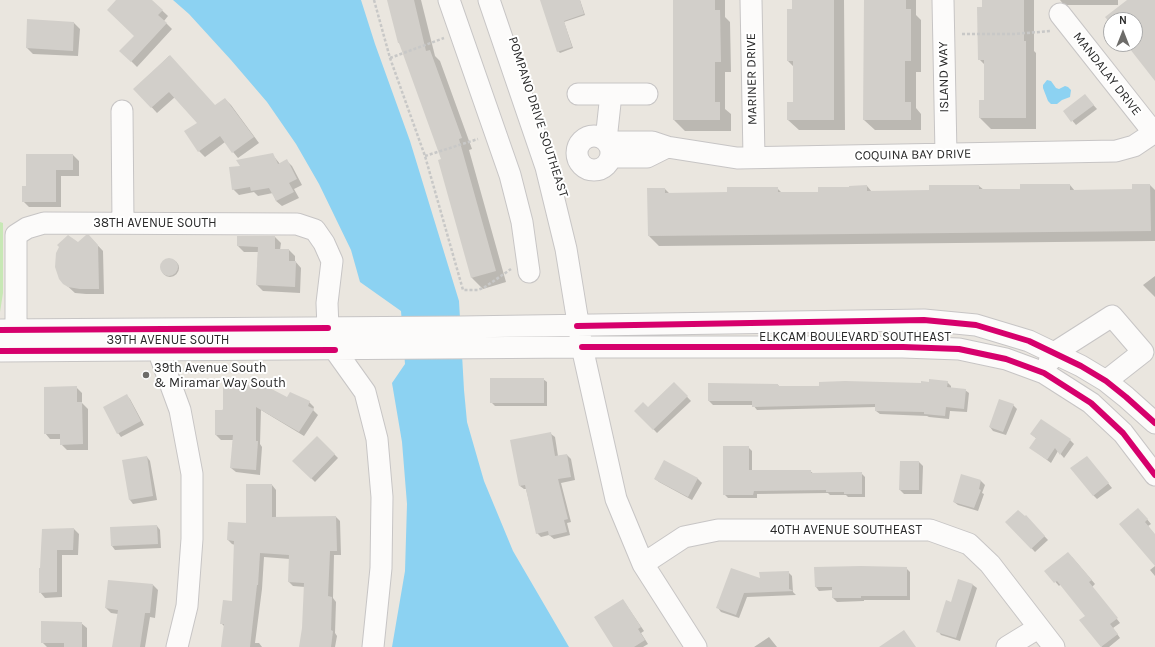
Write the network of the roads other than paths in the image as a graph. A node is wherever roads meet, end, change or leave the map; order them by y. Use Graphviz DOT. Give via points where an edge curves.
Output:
graph roads {
  1 [pos="449,0"];
  2 [pos="489,0"];
  3 [pos="751,0"];
  4 [pos="943,0"];
  5 [pos="1066,22"];
  6 [pos="578,94"];
  7 [pos="611,94"];
  8 [pos="647,94"];
  9 [pos="122,110"];
  10 [pos="1155,133"];
  11 [pos="609,147"];
  12 [pos="946,154"];
  13 [pos="578,157"];
  14 [pos="754,158"];
  15 [pos="546,167"];
  16 [pos="123,223"];
  17 [pos="528,265"];
  18 [pos="778,322"];
  19 [pos="578,326"];
  20 [pos="328,328"];
  21 [pos="399,328"];
  22 [pos="8,330"];
  23 [pos="150,330"];
  24 [pos="582,347"];
  25 [pos="780,347"];
  26 [pos="399,348"];
  27 [pos="335,350"];
  28 [pos="159,351"];
  29 [pos="0,352"];
  30 [pos="1054,353"];
  31 [pos="1044,373"];
  32 [pos="1106,381"];
  33 [pos="1155,423"];
  34 [pos="1155,475"];
  35 [pos="644,564"];
  36 [pos="1038,628"];
  37 [pos="177,647"];
  38 [pos="373,647"];
  39 [pos="696,647"];
  40 [pos="1007,647"];
  41 [pos="1054,647"];
  1 -- 17 [label="street" via="510,175 522,222"];
  2 -- 15 [label="street, POMPANO DRIVE SOUTHEAST"];
  3 -- 14 [label="street, MARINER DRIVE"];
  4 -- 12 [label="street, ISLAND WAY"];
  5 -- 10 [label="street, MANDALAY DRIVE"];
  6 -- 7 [label="street"];
  7 -- 8 [label="street"];
  7 -- 11 [label="street"];
  9 -- 16 [label="street"];
  10 -- 12 [label="street, COQUINA BAY DRIVE" via="1134,146 1116,151"];
  11 -- 13 [label="street, COQUINA BAY DRIVE" via="600,136 585,138 578,146"];
  11 -- 13 [label="street" via="606,166 597,170 583,166"];
  11 -- 14 [label="street, COQUINA BAY DRIVE" via="647,157 667,147 737,158"];
  12 -- 14 [label="street, COQUINA BAY DRIVE"];
  13 -- 15 [label="street"];
  15 -- 19 [label="street, POMPANO DRIVE SOUTHEAST" via="566,249"];
  16 -- 20 [label="street, 38TH AVENUE SOUTH" via="298,224 315,230 332,260 326,303"];
  16 -- 22 [label="street, 38TH AVENUE SOUTH" via="44,223 27,228 16,235"];
  18 -- 19 [label="street, ELKCAM BOULEVARD SOUTHEAST"];
  18 -- 25 [label="street"];
  18 -- 30 [label="street, ELKCAM BOULEVARD SOUTHEAST" via="924,320 976,325 1029,341"];
  19 -- 21 [label="street, ELKCAM BOULEVARD SOUTHEAST"];
  19 -- 24 [label="street, POMPANO DRIVE SOUTHEAST"];
  20 -- 21 [label="street, 39TH AVENUE SOUTH"];
  20 -- 23 [label="street, 39TH AVENUE SOUTH"];
  20 -- 27 [label="street"];
  22 -- 23 [label="street, 39TH AVENUE SOUTH"];
  23 -- 28 [label="street"];
  24 -- 25 [label="street, ELKCAM BOULEVARD SOUTHEAST"];
  24 -- 26 [label="street, ELKCAM BOULEVARD SOUTHEAST"];
  24 -- 35 [label="street, POMPANO DRIVE SOUTHEAST" via="616,499"];
  25 -- 31 [label="street, ELKCAM BOULEVARD SOUTHEAST" via="960,349 1006,358"];
  26 -- 27 [label="street, 39TH AVENUE SOUTH"];
  27 -- 28 [label="street, 39TH AVENUE SOUTH"];
  27 -- 38 [label="street" via="365,392 377,439 382,505 381,568"];
  28 -- 29 [label="street, 39TH AVENUE SOUTH"];
  28 -- 37 [label="street" via="180,410 192,474 192,547 187,606"];
  30 -- 31 [label="street"];
  30 -- 32 [label="street, ELKCAM BOULEVARD SOUTHEAST"];
  30 -- 32 [label="street" via="1112,316 1143,352"];
  31 -- 34 [label="street, ELKCAM BOULEVARD SOUTHEAST" via="1091,403 1123,433"];
  32 -- 33 [label="street, ELKCAM BOULEVARD SOUTHEAST"];
  35 -- 36 [label="street, 40TH AVENUE SOUTHEAST" via="684,537 718,530 930,530 969,544 990,564"];
  35 -- 39 [label="street, POMPANO DRIVE SOUTHEAST"];
  36 -- 40 [label="street"];
  36 -- 41 [label="street, 40TH AVENUE SOUTHEAST"];
}
